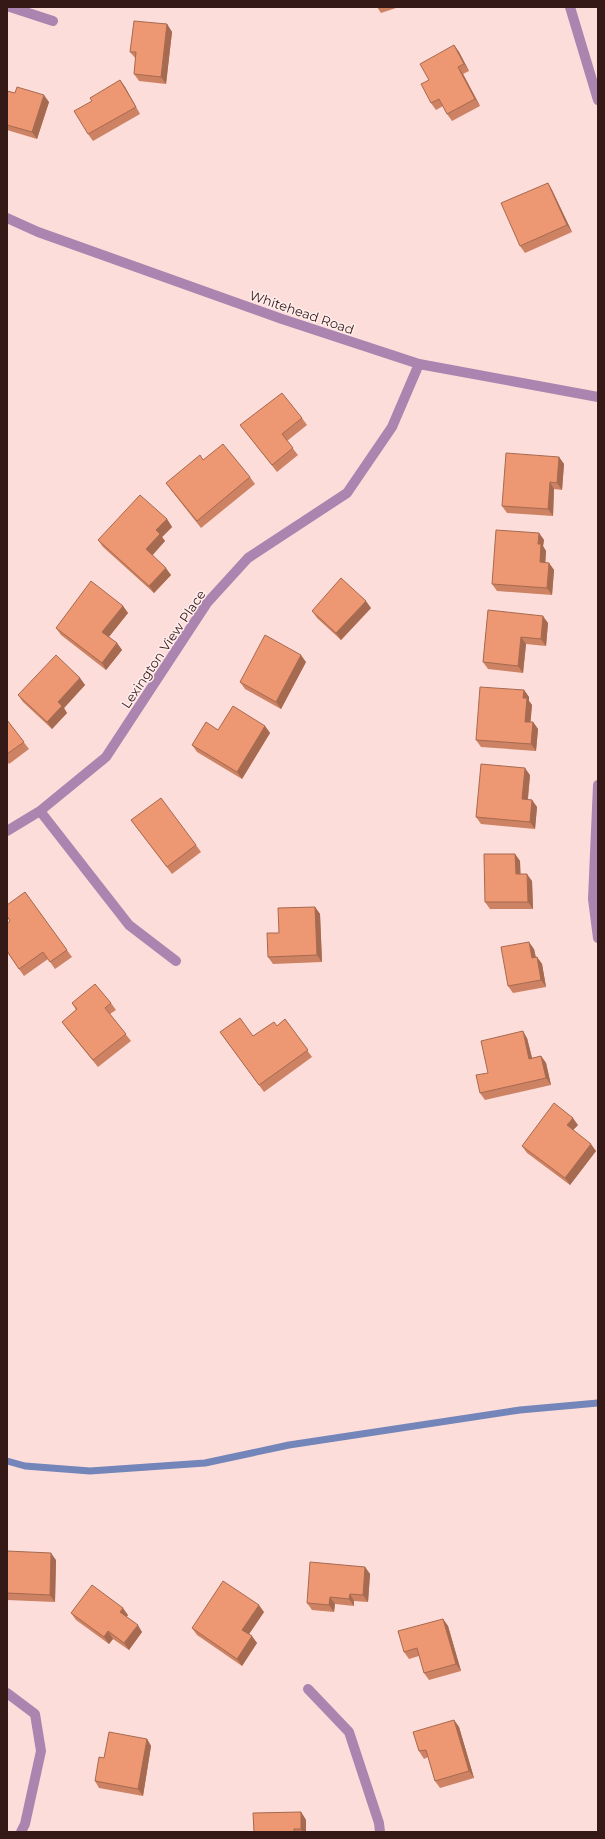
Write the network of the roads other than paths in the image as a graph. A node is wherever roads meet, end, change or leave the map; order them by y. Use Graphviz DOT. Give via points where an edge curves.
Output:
graph roads {
  1 [pos="10,7"];
  2 [pos="570,7"];
  3 [pos="53,21"];
  4 [pos="598,100"];
  5 [pos="7,218"];
  6 [pos="419,364"];
  7 [pos="598,397"];
  8 [pos="598,785"];
  9 [pos="40,811"];
  10 [pos="7,831"];
  11 [pos="598,938"];
  12 [pos="176,960"];
  13 [pos="308,1689"];
  14 [pos="7,1693"];
  15 [pos="20,1832"];
  16 [pos="380,1832"];
  1 -- 3 [label="street"];
  2 -- 4 [label="street"];
  5 -- 6 [label="street, Whitehead Road" via="38,232 282,319"];
  6 -- 7 [label="street, Whitehead Road"];
  6 -- 9 [label="street, Lexington View Place" via="392,427 347,493 248,558 207,603 106,757"];
  8 -- 11 [label="street" via="593,899"];
  9 -- 10 [label="street, Lexington View Place"];
  9 -- 12 [label="street" via="129,925"];
  13 -- 16 [label="street" via="349,1732"];
  14 -- 15 [label="street" via="35,1714 41,1751 25,1824"];
}
